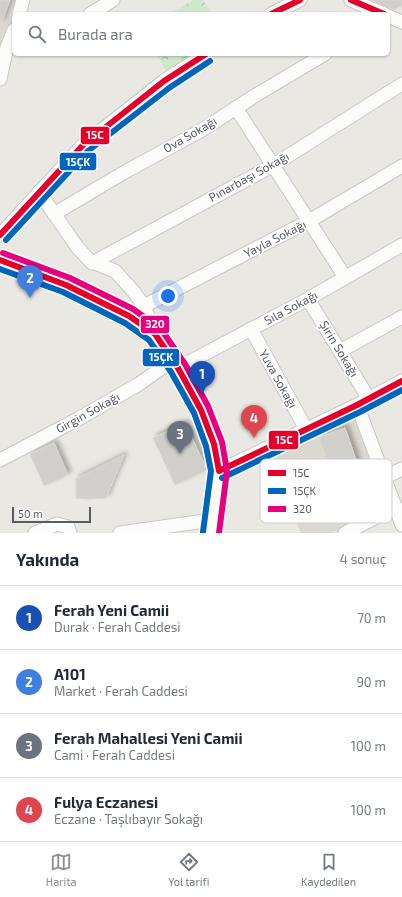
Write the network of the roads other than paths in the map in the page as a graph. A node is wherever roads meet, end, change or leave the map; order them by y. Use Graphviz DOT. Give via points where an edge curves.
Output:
graph roads {
  1 [pos="24,0"];
  2 [pos="113,0"];
  3 [pos="300,0"];
  4 [pos="351,0"];
  5 [pos="20,12"];
  6 [pos="93,12"];
  7 [pos="276,12"];
  8 [pos="378,12"];
  9 [pos="390,17"];
  10 [pos="402,22"];
  11 [pos="11,48"];
  12 [pos="203,56"];
  13 [pos="322,56"];
  14 [pos="0,79"];
  15 [pos="402,84"];
  16 [pos="236,108"];
  17 [pos="272,166"];
  18 [pos="402,166"];
  19 [pos="39,192"];
  20 [pos="54,214"];
  21 [pos="309,221"];
  22 [pos="0,235"];
  23 [pos="402,245"];
  24 [pos="0,260"];
  25 [pos="92,263"];
  26 [pos="345,277"];
  27 [pos="308,299"];
  28 [pos="144,306"];
  29 [pos="402,317"];
  30 [pos="250,329"];
  31 [pos="155,334"];
  32 [pos="340,351"];
  33 [pos="176,364"];
  34 [pos="402,381"];
  35 [pos="369,399"];
  36 [pos="357,405"];
  37 [pos="306,430"];
  38 [pos="378,459"];
  39 [pos="0,460"];
  40 [pos="402,469"];
  41 [pos="219,471"];
  42 [pos="392,474"];
  43 [pos="392,497"];
  44 [pos="396,508"];
  45 [pos="392,510"];
  46 [pos="365,523"];
  47 [pos="402,525"];
  48 [pos="211,527"];
  49 [pos="35,533"];
  50 [pos="70,533"];
  51 [pos="120,533"];
  52 [pos="345,533"];
  1 -- 5 [label="street"];
  2 -- 6 [label="street"];
  3 -- 7 [label="street"];
  4 -- 8 [label="street"];
  9 -- 10 [label="street"];
  11 -- 14 [label="street"];
  12 -- 19 [label="street" via="164,81 83,145"];
  13 -- 16 [label="street, Ova Sokağı"];
  15 -- 17 [label="street, Pınarbaşı Sokağı"];
  16 -- 17 [label="street"];
  16 -- 20 [label="street, Ova Sokağı"];
  17 -- 21 [label="street"];
  17 -- 25 [label="street, Pınarbaşı Sokağı"];
  18 -- 21 [label="street, Yayla Sokağı"];
  19 -- 20 [label="street"];
  19 -- 22 [label="street"];
  20 -- 25 [label="street"];
  21 -- 26 [label="street"];
  21 -- 28 [label="street, Yayla Sokağı"];
  23 -- 26 [label="street, Sıla Sokağı"];
  24 -- 31 [label="street" via="66,285 128,316"];
  25 -- 28 [label="street" via="115,271"];
  26 -- 27 [label="street, Sıla Sokağı"];
  27 -- 30 [label="street, Sıla Sokağı"];
  27 -- 32 [label="street, Şirin Sokağı"];
  28 -- 31 [label="street"];
  29 -- 32 [label="street"];
  30 -- 33 [label="street, Sıla Sokağı"];
  30 -- 37 [label="street, Yuva Sokağı"];
  31 -- 33 [label="street"];
  32 -- 35 [label="street, Şirin Sokağı"];
  33 -- 39 [label="street, Girgin Sokağı"];
  33 -- 41 [label="street" via="201,410 214,444"];
  34 -- 35 [label="street"];
  35 -- 36 [label="street"];
  36 -- 37 [label="street"];
  36 -- 38 [label="street"];
  37 -- 41 [label="street"];
  40 -- 42 [label="street"];
  41 -- 48 [label="street"];
  43 -- 44 [label="street"];
  44 -- 45 [label="street"];
  44 -- 47 [label="street"];
  46 -- 52 [label="street"];
  48 -- 51 [label="street"];
  49 -- 50 [label="street" via="57,524 68,527"];
}
